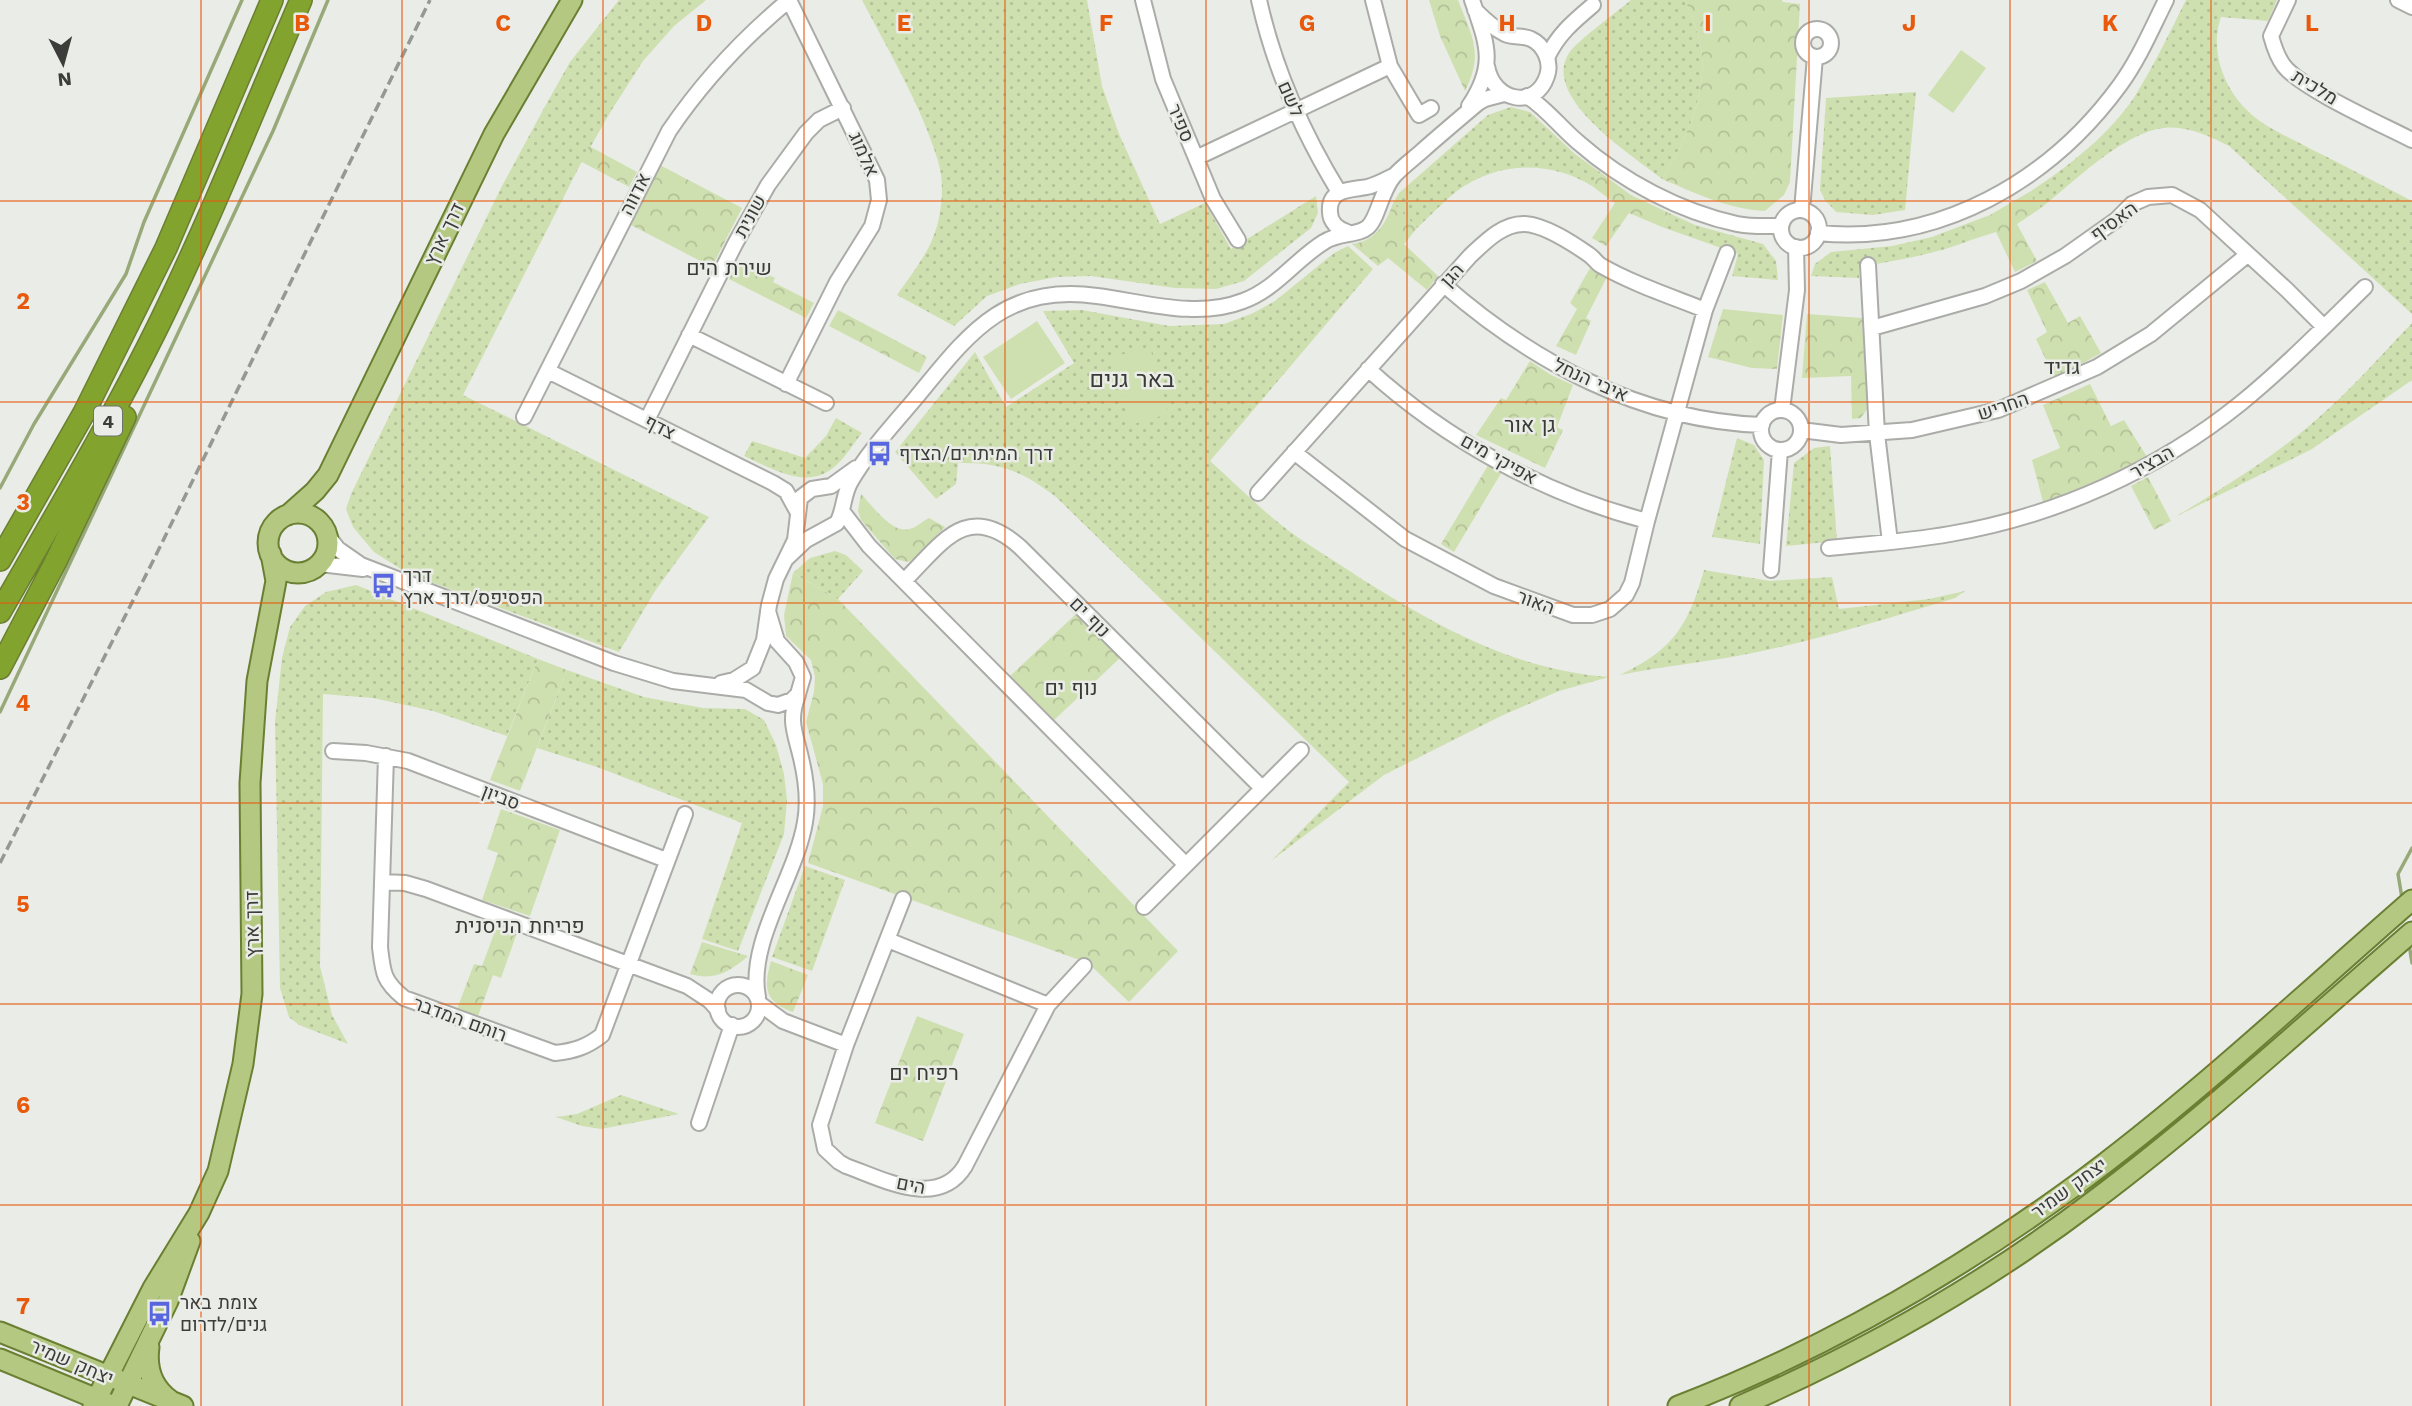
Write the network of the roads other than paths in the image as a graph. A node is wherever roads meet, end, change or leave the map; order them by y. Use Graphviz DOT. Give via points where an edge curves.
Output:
graph roads {
  1 [pos="272,0"];
  2 [pos="300,0"];
  3 [pos="572,0"];
  4 [pos="789,0"];
  5 [pos="1143,0"];
  6 [pos="1259,0"];
  7 [pos="1373,0"];
  8 [pos="2166,0"];
  9 [pos="2288,0"];
  10 [pos="2398,0"];
  11 [pos="1473,5"];
  12 [pos="1593,5"];
  13 [pos="2412,7"];
  14 [pos="1565,29"];
  15 [pos="1515,37"];
  16 [pos="1531,39"];
  17 [pos="1815,57"];
  18 [pos="1548,58"];
  19 [pos="1488,63"];
  20 [pos="1390,65"];
  21 [pos="1542,86"];
  22 [pos="1504,94"];
  23 [pos="1527,96"];
  24 [pos="843,108"];
  25 [pos="1432,108"];
  26 [pos="1296,111"];
  27 [pos="1463,116"];
  28 [pos="1555,119"];
  29 [pos="2412,140"];
  30 [pos="1196,158"];
  31 [pos="1395,175"];
  32 [pos="1357,188"];
  33 [pos="1339,192"];
  34 [pos="1802,210"];
  35 [pos="1329,211"];
  36 [pos="1375,216"];
  37 [pos="205,224"];
  38 [pos="1781,226"];
  39 [pos="1347,232"];
  40 [pos="1818,233"];
  41 [pos="1238,240"];
  42 [pos="1316,247"];
  43 [pos="1796,247"];
  44 [pos="1727,253"];
  45 [pos="2247,254"];
  46 [pos="1868,265"];
  47 [pos="1443,284"];
  48 [pos="2365,287"];
  49 [pos="1705,310"];
  50 [pos="2324,327"];
  51 [pos="1872,328"];
  52 [pos="689,335"];
  53 [pos="122,336"];
  54 [pos="1368,369"];
  55 [pos="548,371"];
  56 [pos="786,384"];
  57 [pos="826,403"];
  58 [pos="1782,410"];
  59 [pos="1676,413"];
  60 [pos="524,417"];
  61 [pos="647,420"];
  62 [pos="1762,425"];
  63 [pos="1801,430"];
  64 [pos="1877,434"];
  65 [pos="1780,450"];
  66 [pos="1294,452"];
  67 [pos="869,454"];
  68 [pos="328,475"];
  69 [pos="773,483"];
  70 [pos="818,488"];
  71 [pos="1258,494"];
  72 [pos="842,509"];
  73 [pos="798,514"];
  74 [pos="288,515"];
  75 [pos="1647,520"];
  76 [pos="825,531"];
  77 [pos="326,532"];
  78 [pos="0,537"];
  79 [pos="1890,542"];
  80 [pos="869,546"];
  81 [pos="1829,548"];
  82 [pos="271,554"];
  83 [pos="786,559"];
  84 [pos="0,560"];
  85 [pos="311,569"];
  86 [pos="1771,570"];
  87 [pos="374,571"];
  88 [pos="904,581"];
  89 [pos="768,611"];
  90 [pos="0,612"];
  91 [pos="267,627"];
  92 [pos="790,656"];
  93 [pos="753,667"];
  94 [pos="0,668"];
  95 [pos="702,685"];
  96 [pos="798,694"];
  97 [pos="763,701"];
  98 [pos="793,730"];
  99 [pos="1301,750"];
  100 [pos="332,751"];
  101 [pos="386,756"];
  102 [pos="1262,788"];
  103 [pos="685,814"];
  104 [pos="666,860"];
  105 [pos="1186,864"];
  106 [pos="383,882"];
  107 [pos="903,899"];
  108 [pos="2412,900"];
  109 [pos="1144,907"];
  110 [pos="2412,932"];
  111 [pos="888,940"];
  112 [pos="758,956"];
  113 [pos="629,965"];
  114 [pos="1084,966"];
  115 [pos="687,986"];
  116 [pos="728,988"];
  117 [pos="759,1001"];
  118 [pos="1048,1005"];
  119 [pos="718,1010"];
  120 [pos="783,1021"];
  121 [pos="752,1022"];
  122 [pos="732,1026"];
  123 [pos="846,1045"];
  124 [pos="699,1123"];
  125 [pos="199,1213"];
  126 [pos="0,1332"];
  127 [pos="150,1339"];
  128 [pos="126,1343"];
  129 [pos="0,1359"];
  130 [pos="75,1363"];
  131 [pos="108,1377"];
  132 [pos="57,1384"];
  133 [pos="127,1385"];
  134 [pos="105,1404"];
  135 [pos="178,1404"];
  136 [pos="76,1406"];
  137 [pos="1678,1406"];
  138 [pos="1740,1406"];
  1 -- 53 [label="highway, 4" via="194,186"];
  2 -- 37 [label="highway, 4"];
  3 -- 68 [label="main road, דרך ארץ" via="494,134"];
  4 -- 24 [label="street, אלמוג"];
  4 -- 55 [label="street, אדווה" via="730,52 669,131"];
  5 -- 30 [label="street, ספיר" via="1163,79"];
  6 -- 26 [label="street, לשם"];
  7 -- 20 [label="street"];
  8 -- 40 [label="street" via="2122,83 2089,124 2022,180 1978,205 1910,229 1877,234"];
  9 -- 29 [label="street, מלכית" via="2271,36 2286,69"];
  10 -- 13 [label="street"];
  11 -- 15 [label="street" via="1495,27"];
  11 -- 19 [label="street" via="1488,47"];
  12 -- 14 [label="street"];
  14 -- 16 [label="street"];
  14 -- 18 [label="street"];
  15 -- 16 [label="street"];
  15 -- 19 [label="street" via="1499,43"];
  16 -- 18 [label="street"];
  17 -- 34 [label="street"];
  18 -- 21 [label="street"];
  19 -- 22 [label="street" via="1492,82"];
  19 -- 27 [label="street" via="1479,91"];
  20 -- 25 [label="street" via="1419,115"];
  20 -- 26 [label="street"];
  21 -- 23 [label="street"];
  21 -- 28 [label="street"];
  22 -- 23 [label="street"];
  22 -- 27 [label="street" via="1485,99"];
  23 -- 28 [label="street"];
  24 -- 52 [label="street, שונית" via="806,133 768,185"];
  24 -- 56 [label="street, אלמוג" via="877,180 877,212"];
  26 -- 30 [label="street"];
  26 -- 33 [label="street, לשם"];
  27 -- 31 [label="street"];
  28 -- 38 [label="street" via="1579,143 1642,187 1740,225"];
  30 -- 41 [label="street, ספיר" via="1213,199"];
  31 -- 32 [label="street"];
  31 -- 36 [label="street" via="1381,195"];
  32 -- 33 [label="street"];
  32 -- 36 [label="street" via="1373,200"];
  33 -- 35 [label="street"];
  34 -- 38 [label="street" via="1788,213"];
  34 -- 40 [label="street" via="1816,219"];
  35 -- 39 [label="street" via="1337,227"];
  35 -- 42 [label="street"];
  36 -- 39 [label="street" via="1359,233"];
  37 -- 90 [label="highway, 4" via="106,425"];
  37 -- 94 [label="highway" via="176,306 130,408"];
  38 -- 43 [label="street" via="1783,238"];
  39 -- 42 [label="street"];
  40 -- 43 [label="street" via="1812,244"];
  42 -- 67 [label="street" via="1271,287 1229,306 1176,308 1075,294 1011,306 964,340"];
  43 -- 58 [label="street" via="1794,318"];
  44 -- 49 [label="street"];
  45 -- 50 [label="street, האסיף"];
  45 -- 51 [label="street, האסיף" via="2200,210 2172,195 2148,197 2021,281"];
  45 -- 64 [label="street, החריש" via="2151,334 2097,367 1998,410"];
  46 -- 51 [label="street"];
  47 -- 49 [label="street, הגן" via="1492,236 1524,224 1548,229 1630,280"];
  47 -- 54 [label="street, הגן"];
  47 -- 59 [label="street, איבי הנחל" via="1519,344 1573,375"];
  48 -- 50 [label="street, הבציר"];
  49 -- 59 [label="street"];
  50 -- 79 [label="street, הבציר" via="2240,403 2168,454 2101,490 2011,520"];
  51 -- 64 [label="street"];
  52 -- 56 [label="street"];
  52 -- 61 [label="street, שונית"];
  53 -- 78 [label="highway"];
  53 -- 84 [label="highway, 4"];
  54 -- 66 [label="street, הגן"];
  54 -- 75 [label="street, אפיקי מים" via="1400,398 1501,462 1589,503"];
  55 -- 60 [label="street, אדווה"];
  55 -- 61 [label="street, צדף"];
  56 -- 57 [label="street"];
  58 -- 62 [label="street" via="1771,412"];
  58 -- 63 [label="street" via="1797,418"];
  59 -- 62 [label="street, איבי הנחל"];
  59 -- 75 [label="street, האור"];
  61 -- 69 [label="street, צדף"];
  62 -- 65 [label="street" via="1765,442"];
  63 -- 64 [label="street, החריש"];
  63 -- 65 [label="street" via="1797,442"];
  64 -- 79 [label="street"];
  65 -- 86 [label="street"];
  66 -- 71 [label="street, הגן"];
  66 -- 75 [label="street, האור" via="1405,539 1494,586 1573,615 1610,609 1626,595"];
  67 -- 70 [label="street" via="839,481"];
  67 -- 72 [label="street" via="848,487"];
  68 -- 74 [label="main road, דרך ארץ"];
  68 -- 77 [label="main road, דרך ארץ" via="322,510"];
  69 -- 70 [label="street, צדף"];
  69 -- 73 [label="street, צדף" via="786,491"];
  70 -- 72 [label="street" via="834,493"];
  70 -- 73 [label="street" via="800,498"];
  72 -- 76 [label="street" via="837,523"];
  72 -- 80 [label="street"];
  73 -- 76 [label="street" via="806,528"];
  73 -- 83 [label="street" via="795,540"];
  74 -- 77 [label="main road" via="307,515"];
  74 -- 82 [label="main road" via="274,527"];
  76 -- 80 [label="street"];
  76 -- 83 [label="street" via="806,540"];
  77 -- 85 [label="main road" via="328,547"];
  77 -- 87 [label="street" via="347,557"];
  79 -- 81 [label="street, הבציר"];
  80 -- 88 [label="street"];
  82 -- 85 [label="main road" via="283,569"];
  82 -- 91 [label="main road, דרך ארץ" via="276,581"];
  83 -- 89 [label="street"];
  85 -- 87 [label="street"];
  85 -- 91 [label="main road, דרך ארץ" via="282,593"];
  87 -- 95 [label="street" via="614,663"];
  88 -- 102 [label="street, נוף ים" via="962,529 978,526 999,531"];
  88 -- 105 [label="street"];
  89 -- 92 [label="street" via="777,641"];
  89 -- 93 [label="street" via="764,640"];
  91 -- 125 [label="main road, דרך ארץ" via="257,681 250,782 252,994 243,1064 218,1171"];
  92 -- 93 [label="street" via="771,653"];
  92 -- 96 [label="street" via="803,677"];
  93 -- 95 [label="street" via="734,680"];
  93 -- 97 [label="street" via="752,688"];
  95 -- 97 [label="street" via="746,690"];
  96 -- 97 [label="street" via="786,703"];
  96 -- 98 [label="street"];
  97 -- 98 [label="street"];
  98 -- 112 [label="street" via="807,793 805,822"];
  99 -- 102 [label="street"];
  100 -- 101 [label="street, סביון"];
  101 -- 104 [label="street, סביון"];
  101 -- 106 [label="street, רותם המדבר"];
  102 -- 105 [label="street"];
  103 -- 104 [label="street"];
  104 -- 113 [label="street"];
  105 -- 109 [label="street"];
  106 -- 113 [label="street" via="426,889"];
  106 -- 113 [label="street, רותם המדבר" via="380,947 390,986 404,998 538,1048 555,1053 573,1051 602,1035"];
  107 -- 111 [label="street, הים"];
  108 -- 137 [label="main road, יצחק שמיר" via="2152,1125 2005,1235 1834,1335"];
  110 -- 138 [label="main road, יצחק שמיר" via="2168,1143 2018,1255 1919,1316"];
  111 -- 118 [label="street"];
  111 -- 123 [label="street, הים"];
  112 -- 116 [label="street"];
  112 -- 117 [label="street" via="755,984"];
  113 -- 115 [label="street"];
  114 -- 118 [label="street, הים"];
  115 -- 116 [label="street"];
  115 -- 119 [label="street"];
  116 -- 117 [label="street" via="743,985 754,991"];
  116 -- 119 [label="street" via="719,998"];
  117 -- 120 [label="street"];
  117 -- 121 [label="street"];
  118 -- 123 [label="street, הים" via="959,1176 935,1189 918,1190 846,1166 825,1149 820,1125"];
  119 -- 122 [label="street"];
  120 -- 121 [label="street"];
  120 -- 123 [label="street"];
  121 -- 122 [label="street"];
  122 -- 124 [label="street"];
  125 -- 127 [label="main road, דרך ארץ" via="181,1270"];
  125 -- 128 [label="main road, דרך ארץ"];
  126 -- 130 [label="main road, יצחק שמיר"];
  127 -- 133 [label="main road, דרך ארץ"];
  127 -- 135 [label="main road" via="152,1380"];
  128 -- 130 [label="main road" via="107,1356"];
  128 -- 131 [label="main road, דרך ארץ"];
  129 -- 132 [label="main road, יצחק שמיר"];
  130 -- 131 [label="main road, יצחק שמיר"];
  131 -- 133 [label="main road, יצחק שמיר"];
  131 -- 134 [label="main road, דרך ארץ"];
  132 -- 134 [label="main road, יצחק שמיר"];
  132 -- 136 [label="main road"];
  133 -- 134 [label="main road, דרך ארץ"];
  133 -- 135 [label="main road, יצחק שמיר"];
}
